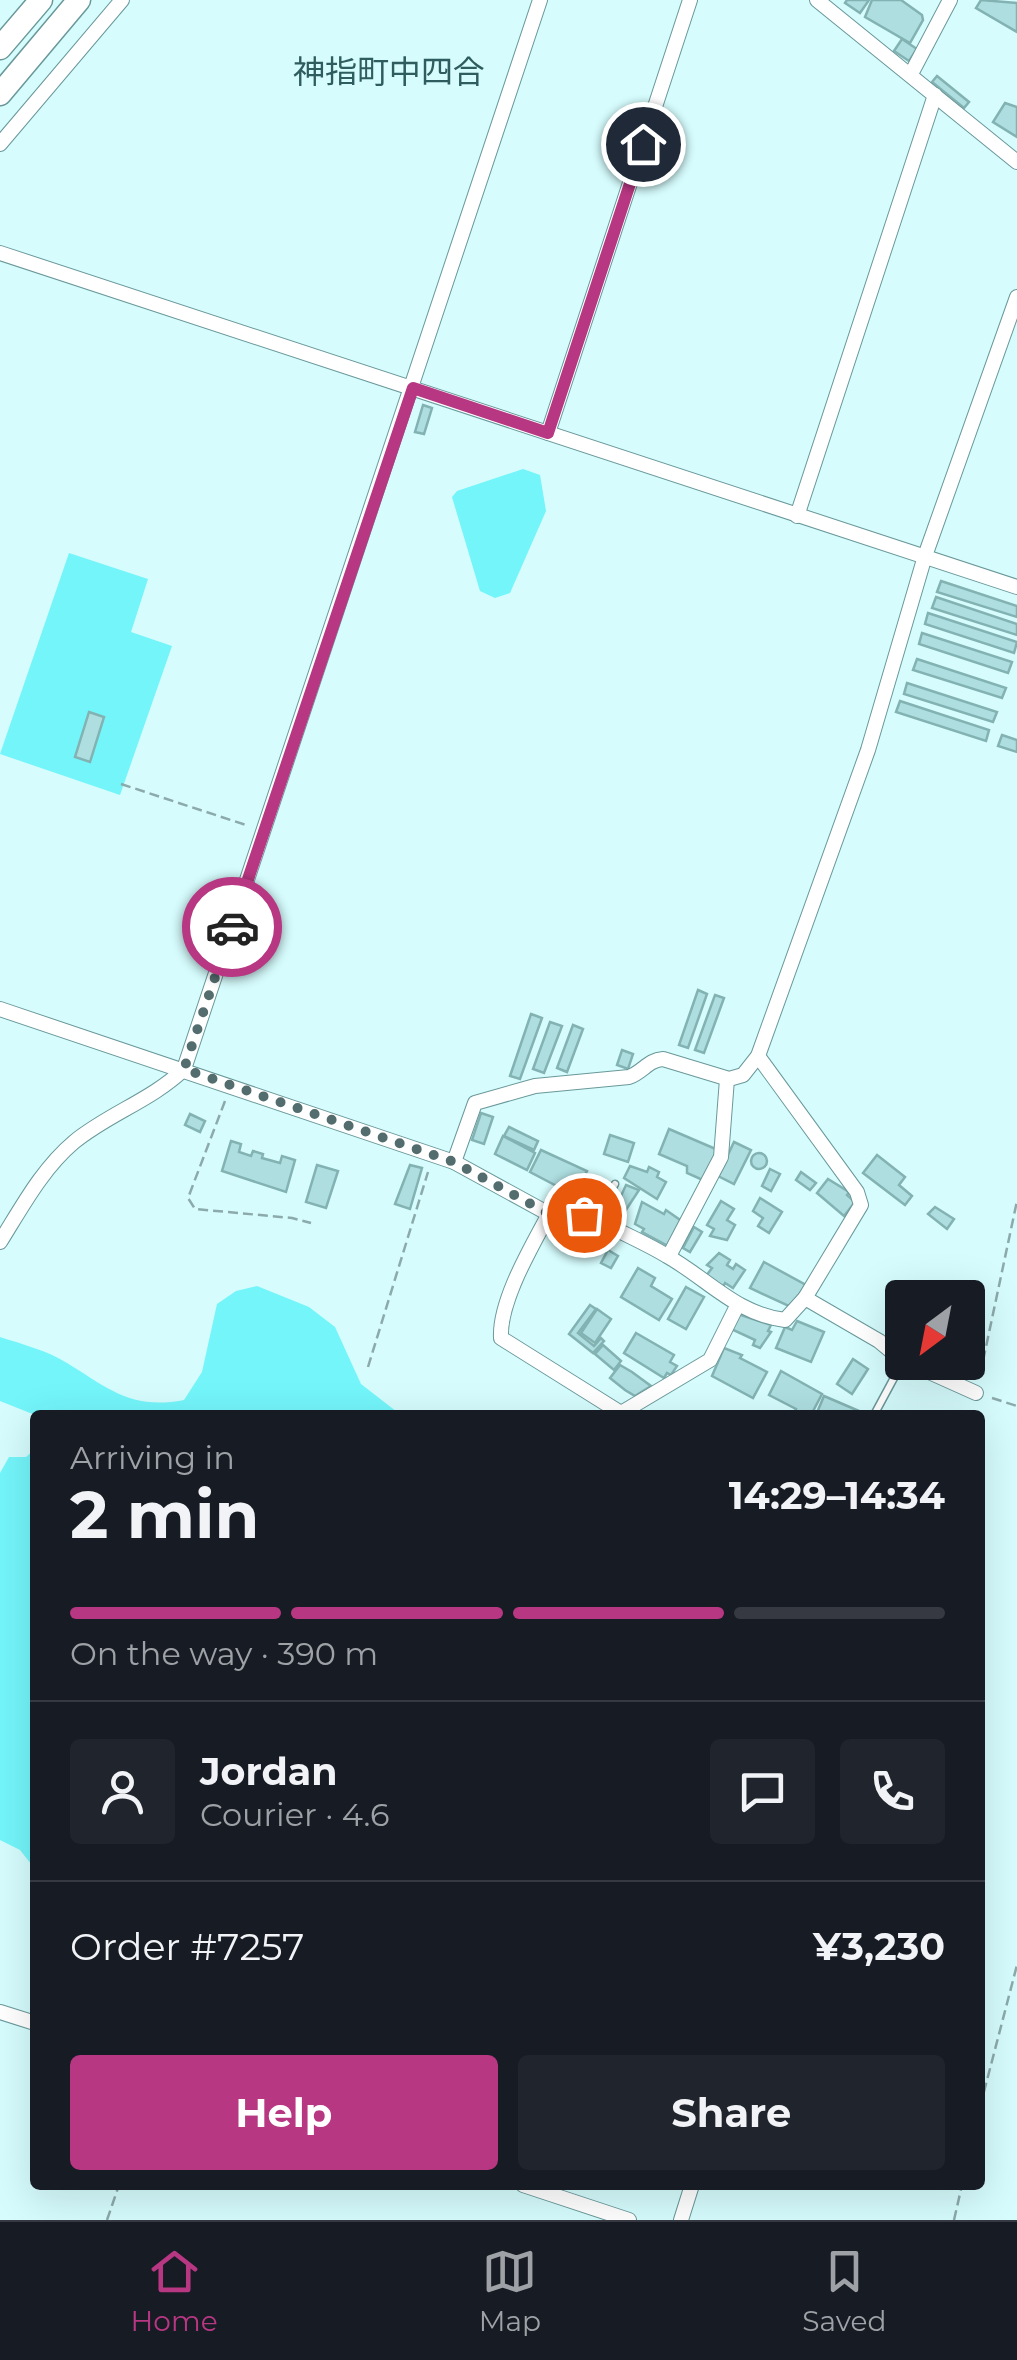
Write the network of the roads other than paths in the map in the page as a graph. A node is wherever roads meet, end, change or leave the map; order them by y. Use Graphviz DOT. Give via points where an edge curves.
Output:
graph roads {
  1 [pos="40,0"];
  2 [pos="79,0"];
  3 [pos="122,0"];
  4 [pos="540,0"];
  5 [pos="690,0"];
  6 [pos="816,0"];
  7 [pos="950,0"];
  8 [pos="0,48"];
  9 [pos="911,74"];
  10 [pos="0,94"];
  11 [pos="935,95"];
  12 [pos="0,144"];
  13 [pos="1017,162"];
  14 [pos="0,254"];
  15 [pos="1017,297"];
  16 [pos="413,388"];
  17 [pos="548,433"];
  18 [pos="797,516"];
  19 [pos="925,556"];
  20 [pos="1017,587"];
  21 [pos="0,1009"];
  22 [pos="758,1056"];
  23 [pos="184,1069"];
  24 [pos="726,1079"];
  25 [pos="454,1162"];
  26 [pos="616,1184"];
  27 [pos="549,1214"];
  28 [pos="594,1219"];
  29 [pos="0,1242"];
  30 [pos="669,1256"];
  31 [pos="805,1298"];
  32 [pos="737,1306"];
  33 [pos="885,1346"];
  34 [pos="894,1380"];
  35 [pos="946,1380"];
  36 [pos="976,1393"];
  37 [pos="616,1410"];
  38 [pos="629,1410"];
  39 [pos="877,1410"];
  40 [pos="0,2012"];
  41 [pos="30,2022"];
  42 [pos="538,2190"];
  43 [pos="690,2190"];
  44 [pos="629,2220"];
  45 [pos="680,2220"];
  1 -- 8 [label="highway"];
  2 -- 10 [label="highway"];
  3 -- 12 [label="street"];
  4 -- 16 [label="street"];
  5 -- 17 [label="street"];
  6 -- 9 [label="street"];
  7 -- 9 [label="street"];
  9 -- 11 [label="street"];
  11 -- 13 [label="street"];
  11 -- 18 [label="street"];
  14 -- 16 [label="street"];
  15 -- 19 [label="street"];
  16 -- 17 [label="street"];
  16 -- 23 [label="street"];
  17 -- 18 [label="street"];
  18 -- 19 [label="street"];
  19 -- 20 [label="street"];
  19 -- 22 [label="street" via="868,750"];
  21 -- 23 [label="street"];
  22 -- 24 [label="street" via="744,1075"];
  22 -- 31 [label="street" via="862,1204"];
  23 -- 25 [label="street"];
  23 -- 29 [label="street" via="76,1141 47,1169"];
  24 -- 25 [label="street" via="652,1060 629,1076 536,1086 474,1103"];
  24 -- 30 [label="street" via="722,1157"];
  25 -- 27 [label="street"];
  26 -- 28 [label="lane"];
  27 -- 28 [label="street"];
  27 -- 37 [label="street" via="512,1290 500,1338"];
  28 -- 30 [label="street"];
  30 -- 32 [label="street"];
  31 -- 32 [label="street" via="784,1320"];
  31 -- 33 [label="street"];
  32 -- 38 [label="street" via="710,1360"];
  34 -- 39 [label="lane"];
  35 -- 36 [label="street"];
  40 -- 41 [label="street"];
  42 -- 44 [label="street"];
  43 -- 45 [label="street"];
}
